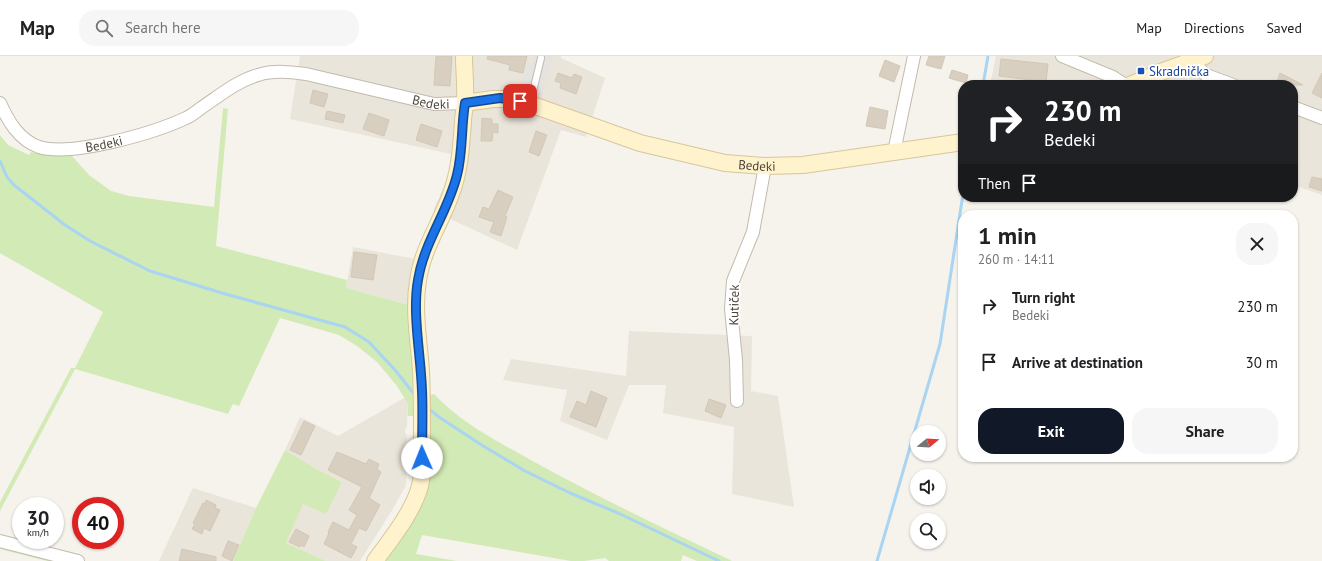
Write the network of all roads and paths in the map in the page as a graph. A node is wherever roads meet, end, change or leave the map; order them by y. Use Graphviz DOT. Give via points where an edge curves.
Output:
graph roads {
  1 [pos="464,56"];
  2 [pos="914,56"];
  3 [pos="1062,56"];
  4 [pos="1200,57"];
  5 [pos="541,58"];
  6 [pos="1118,80"];
  7 [pos="1142,80"];
  8 [pos="1220,80"];
  9 [pos="0,103"];
  10 [pos="465,103"];
  11 [pos="530,104"];
  12 [pos="1298,109"];
  13 [pos="1322,118"];
  14 [pos="958,143"];
  15 [pos="894,152"];
  16 [pos="765,166"];
  17 [pos="737,401"];
  18 [pos="0,541"];
  19 [pos="78,561"];
  20 [pos="375,561"];
  1 -- 10 [label="main road"];
  2 -- 15 [label="street"];
  3 -- 6 [label="street"];
  4 -- 7 [label="main road"];
  4 -- 8 [label="street" via="1206,75"];
  5 -- 11 [label="lane"];
  9 -- 10 [label="street, Bedeki" via="16,131 26,140 38,147 53,150 93,146 155,130 187,118 244,80 274,71 306,74 434,104"];
  10 -- 11 [label="main road, Bedeki" via="500,98"];
  10 -- 20 [label="main road" via="457,176 426,249 418,280 416,302 422,392 420,485 410,509"];
  11 -- 16 [label="main road, Bedeki" via="640,143 725,163"];
  12 -- 13 [label="street"];
  14 -- 15 [label="main road, Bedeki"];
  15 -- 16 [label="main road, Bedeki" via="803,165"];
  16 -- 17 [label="street, Kutiček" via="753,232 733,281 731,309"];
  18 -- 19 [label="street"];
}
